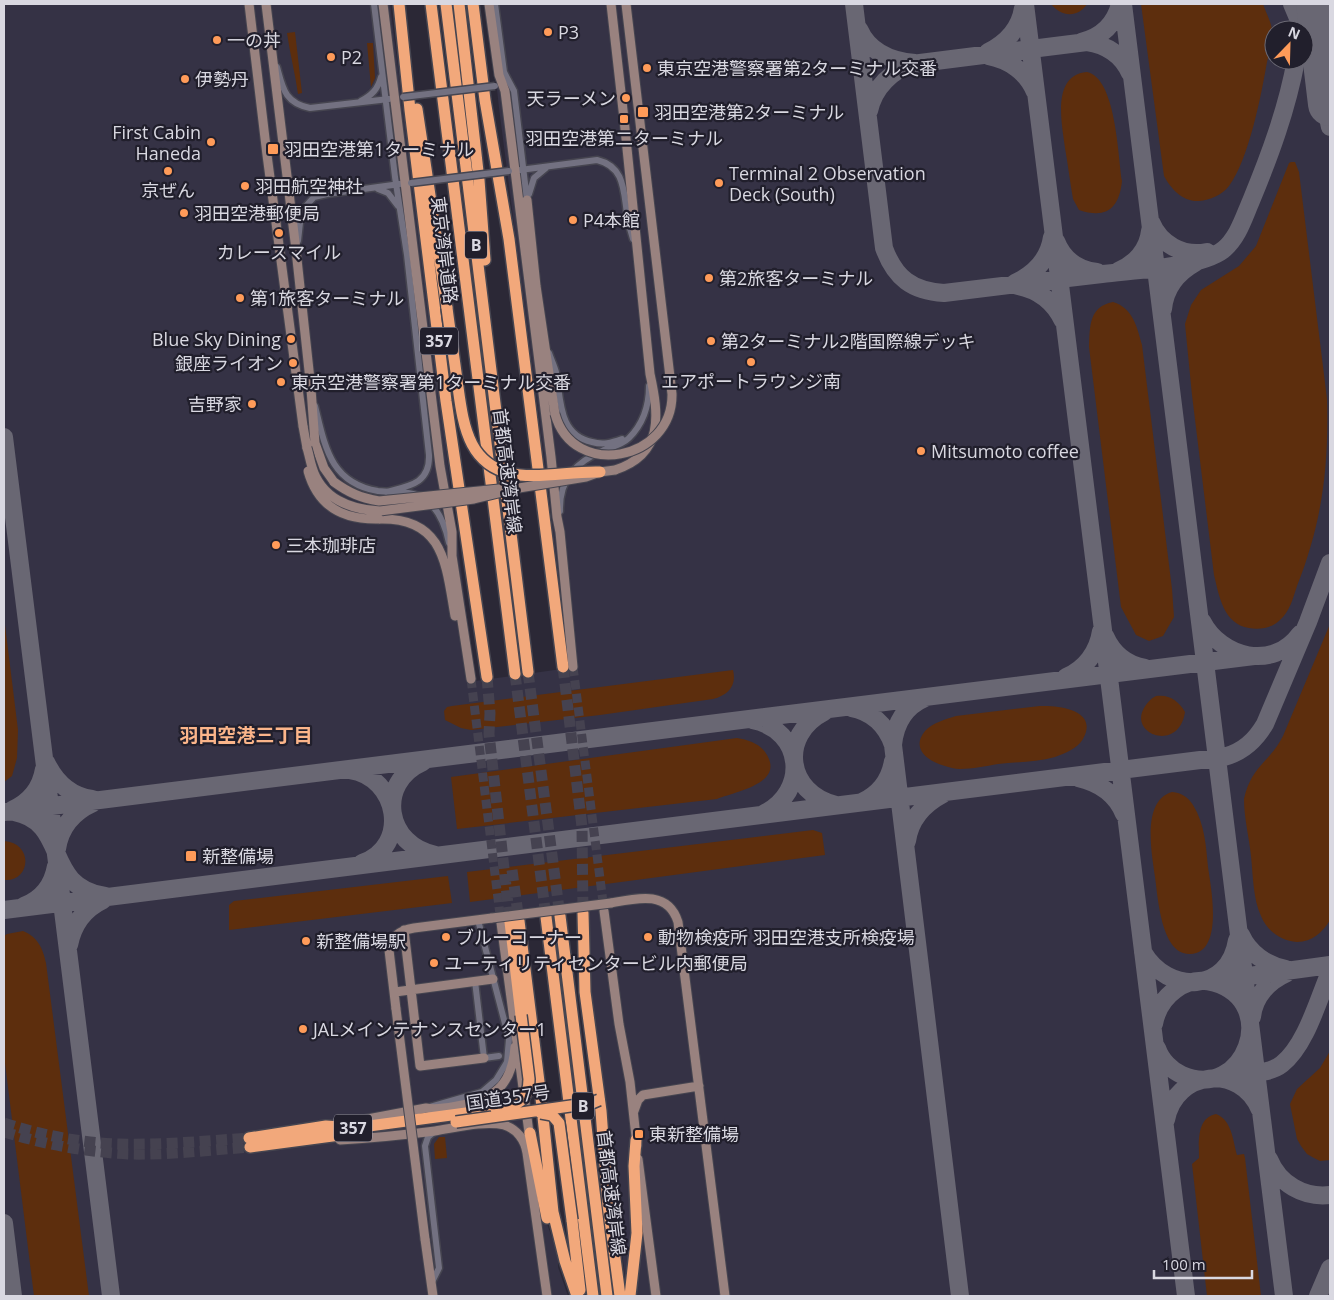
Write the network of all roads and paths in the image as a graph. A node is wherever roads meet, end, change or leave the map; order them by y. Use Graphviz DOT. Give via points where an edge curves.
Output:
graph roads {
  1 [pos="249,4"];
  2 [pos="266,4"];
  3 [pos="374,4"];
  4 [pos="383,4"];
  5 [pos="399,4"];
  6 [pos="423,4"];
  7 [pos="431,4"];
  8 [pos="446,4"];
  9 [pos="459,4"];
  10 [pos="473,4"];
  11 [pos="489,4"];
  12 [pos="495,4"];
  13 [pos="611,4"];
  14 [pos="626,4"];
  15 [pos="274,56"];
  16 [pos="406,67"];
  17 [pos="382,71"];
  18 [pos="499,85"];
  19 [pos="442,88"];
  20 [pos="394,98"];
  21 [pos="358,103"];
  22 [pos="551,166"];
  23 [pos="516,170"];
  24 [pos="404,184"];
  25 [pos="374,188"];
  26 [pos="527,200"];
  27 [pos="400,209"];
  28 [pos="637,249"];
  29 [pos="297,254"];
  30 [pos="546,348"];
  31 [pos="650,374"];
  32 [pos="311,389"];
  33 [pos="495,404"];
  34 [pos="634,431"];
  35 [pos="307,448"];
  36 [pos="600,472"];
  37 [pos="520,488"];
  38 [pos="386,492"];
  39 [pos="560,532"];
  40 [pos="452,556"];
  41 [pos="568,667"];
  42 [pos="528,672"];
  43 [pos="515,674"];
  44 [pos="487,677"];
  45 [pos="604,911"];
  46 [pos="583,913"];
  47 [pos="560,916"];
  48 [pos="546,918"];
  49 [pos="478,920"];
  50 [pos="510,922"];
  51 [pos="404,930"];
  52 [pos="493,979"];
  53 [pos="475,981"];
  54 [pos="410,990"];
  55 [pos="395,992"];
  56 [pos="515,1033"];
  57 [pos="499,1056"];
  58 [pos="484,1058"];
  59 [pos="630,1082"];
  60 [pos="699,1084"];
  61 [pos="599,1100"];
  62 [pos="426,1108"];
  63 [pos="496,1109"];
  64 [pos="520,1113"];
  65 [pos="633,1114"];
  66 [pos="456,1118"];
  67 [pos="326,1126"];
  68 [pos="435,1131"];
  69 [pos="530,1133"];
  70 [pos="636,1140"];
  71 [pos="275,1144"];
  72 [pos="533,1187"];
  73 [pos="565,1261"];
  74 [pos="431,1284"];
  75 [pos="433,1296"];
  76 [pos="547,1296"];
  77 [pos="577,1296"];
  78 [pos="581,1296"];
  79 [pos="593,1296"];
  80 [pos="607,1296"];
  81 [pos="620,1296"];
  82 [pos="630,1296"];
  83 [pos="656,1296"];
  84 [pos="725,1296"];
  1 -- 35 [label="street, bridge"];
  2 -- 15 [label="street"];
  3 -- 17 [label="street"];
  4 -- 20 [label="street"];
  5 -- 16 [label="highway, 東京湾岸道路 / 357"];
  6 -- 19 [label="highway" via="434,70"];
  7 -- 19 [label="highway, 首都高速湾岸線 / B"];
  8 -- 33 [label="highway, 首都高速湾岸線 / B"];
  9 -- 33 [label="highway" via="496,352"];
  10 -- 41 [label="highway"];
  11 -- 18 [label="street"];
  12 -- 23 [label="street" via="504,72 514,90"];
  13 -- 28 [label="street"];
  14 -- 30 [label="street, bridge" via="672,394 671,411 663,428 649,443 629,452 591,453 574,445 562,432 555,414"];
  15 -- 21 [label="street" via="285,93 302,107"];
  15 -- 29 [label="street"];
  16 -- 36 [label="highway, bridge" via="417,108 463,424 471,443 482,457 500,470 521,475"];
  16 -- 44 [label="highway, 東京湾岸道路 / 357" via="446,401"];
  17 -- 20 [label="street"];
  17 -- 21 [label="street" via="373,93"];
  18 -- 20 [label="street, bridge"];
  18 -- 23 [label="street"];
  19 -- 43 [label="highway, 首都高速湾岸線 / B"];
  20 -- 21 [label="street"];
  20 -- 24 [label="street"];
  22 -- 23 [label="street"];
  22 -- 26 [label="street" via="534,178"];
  22 -- 28 [label="street" via="597,160 613,167 621,179 628,221"];
  23 -- 24 [label="street, bridge"];
  23 -- 26 [label="street"];
  23 -- 39 [label="street"];
  24 -- 25 [label="street"];
  24 -- 27 [label="street"];
  24 -- 40 [label="street" via="440,466 452,532"];
  25 -- 27 [label="street" via="388,194"];
  25 -- 29 [label="street" via="314,198 301,214"];
  26 -- 30 [label="street"];
  27 -- 38 [label="street" via="429,462 426,472 414,484"];
  28 -- 31 [label="street"];
  29 -- 32 [label="street"];
  30 -- 34 [label="street" via="555,369 562,412 569,429 586,441 606,444"];
  31 -- 34 [label="street" via="647,407"];
  31 -- 36 [label="street, bridge" via="656,404 653,438 646,451 632,462 615,470"];
  32 -- 37 [label="street, bridge" via="315,444 324,468 334,482 360,498 379,501"];
  32 -- 38 [label="street" via="325,446 337,469 345,479 365,488"];
  33 -- 42 [label="highway, 首都高速湾岸線 / B"];
  34 -- 39 [label="street" via="623,443 585,459 576,467 562,492"];
  35 -- 37 [label="street, bridge" via="316,476 326,490 344,504 362,510 447,503"];
  35 -- 40 [label="street, bridge" via="311,481 328,505 352,518 398,519 416,525 438,547 446,565 470,674"];
  36 -- 37 [label="street, bridge"];
  38 -- 40 [label="street" via="411,493 430,503 447,531"];
  39 -- 41 [label="street"];
  45 -- 59 [label="street"];
  46 -- 61 [label="highway" via="585,992"];
  47 -- 80 [label="highway, 首都高速湾岸線 / B"];
  48 -- 79 [label="highway, 首都高速湾岸線 / B"];
  49 -- 51 [label="street"];
  49 -- 52 [label="street"];
  49 -- 60 [label="street, bridge" via="652,898 668,904 679,927"];
  50 -- 56 [label="street"];
  50 -- 63 [label="highway, 357, bridge" via="529,1079 528,1090 521,1101"];
  50 -- 73 [label="highway" via="541,1098 553,1212"];
  51 -- 54 [label="street"];
  51 -- 55 [label="street" via="394,938 389,950"];
  52 -- 53 [label="street"];
  52 -- 62 [label="street" via="509,1040 507,1062 502,1072 482,1092"];
  53 -- 54 [label="street"];
  53 -- 58 [label="street"];
  54 -- 55 [label="street"];
  54 -- 58 [label="street" via="420,1066"];
  55 -- 74 [label="street, bridge"];
  56 -- 62 [label="street" via="510,1073 495,1092 480,1101"];
  56 -- 69 [label="street"];
  57 -- 58 [label="street"];
  59 -- 60 [label="street" via="642,1090"];
  59 -- 65 [label="street"];
  60 -- 65 [label="street" via="643,1095"];
  60 -- 84 [label="street"];
  61 -- 63 [label="highway, 国道357号 / 357, bridge" via="591,1098"];
  61 -- 64 [label="highway, 国道357号 / 357, bridge"];
  61 -- 81 [label="highway"];
  62 -- 67 [label="street"];
  63 -- 66 [label="highway, 国道357号 / 357"];
  64 -- 66 [label="highway, 国道357号 / 357, bridge"];
  64 -- 78 [label="highway, bridge" via="549,1114 559,1123"];
  65 -- 70 [label="street"];
  66 -- 67 [label="highway, 国道357号 / 357" via="354,1128"];
  66 -- 71 [label="highway, 国道357号 / 357"];
  67 -- 71 [label="highway, 国道357号 / 357" via="250,1142"];
  68 -- 71 [label="street"];
  68 -- 72 [label="street" via="490,1124 511,1128 526,1145"];
  68 -- 74 [label="street" via="425,1146 440,1268"];
  69 -- 72 [label="street"];
  69 -- 73 [label="highway" via="546,1213"];
  70 -- 82 [label="highway" via="636,1233"];
  70 -- 83 [label="street"];
  72 -- 76 [label="street"];
  73 -- 77 [label="highway"];
  74 -- 75 [label="street"];
}
